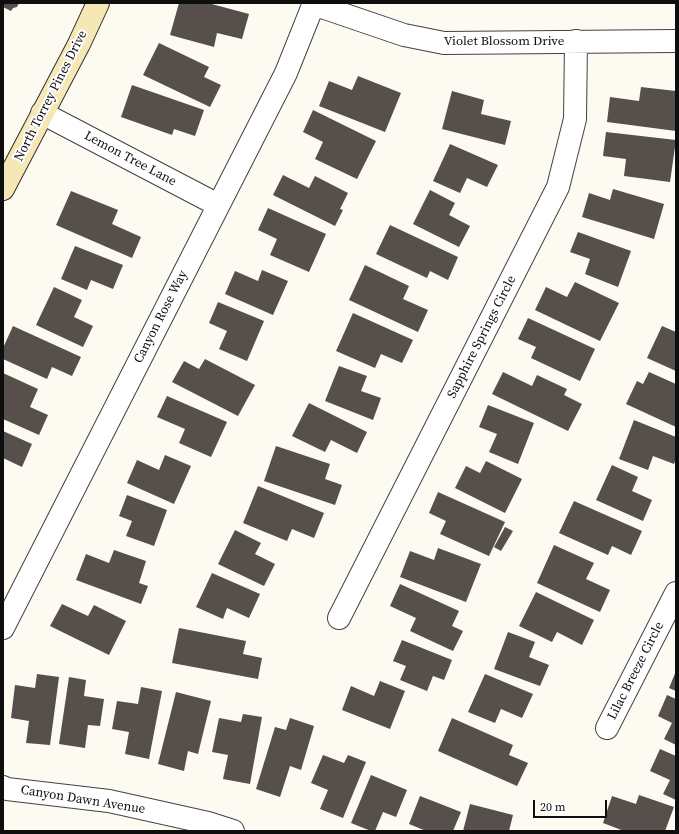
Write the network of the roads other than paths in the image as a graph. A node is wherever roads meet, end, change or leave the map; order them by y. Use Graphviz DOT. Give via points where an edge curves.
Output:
graph roads {
  1 [pos="98,3"];
  2 [pos="313,4"];
  3 [pos="576,41"];
  4 [pos="676,41"];
  5 [pos="42,113"];
  6 [pos="3,189"];
  7 [pos="218,205"];
  8 [pos="676,593"];
  9 [pos="339,618"];
  10 [pos="3,628"];
  11 [pos="607,728"];
  12 [pos="3,787"];
  13 [pos="233,831"];
  1 -- 5 [label="main road, North Torrey Pines Drive"];
  2 -- 3 [label="street, Violet Blossom Drive" via="404,35 444,43"];
  2 -- 7 [label="street, Canyon Rose Way" via="286,73"];
  3 -- 4 [label="street, Violet Blossom Drive"];
  3 -- 9 [label="street, Sapphire Springs Circle" via="575,119 558,187"];
  5 -- 6 [label="main road, North Torrey Pines Drive"];
  5 -- 7 [label="street, Lemon Tree Lane"];
  7 -- 10 [label="street, Canyon Rose Way"];
  8 -- 11 [label="street, Lilac Breeze Circle"];
  12 -- 13 [label="street, Canyon Dawn Avenue" via="109,801"];
}
